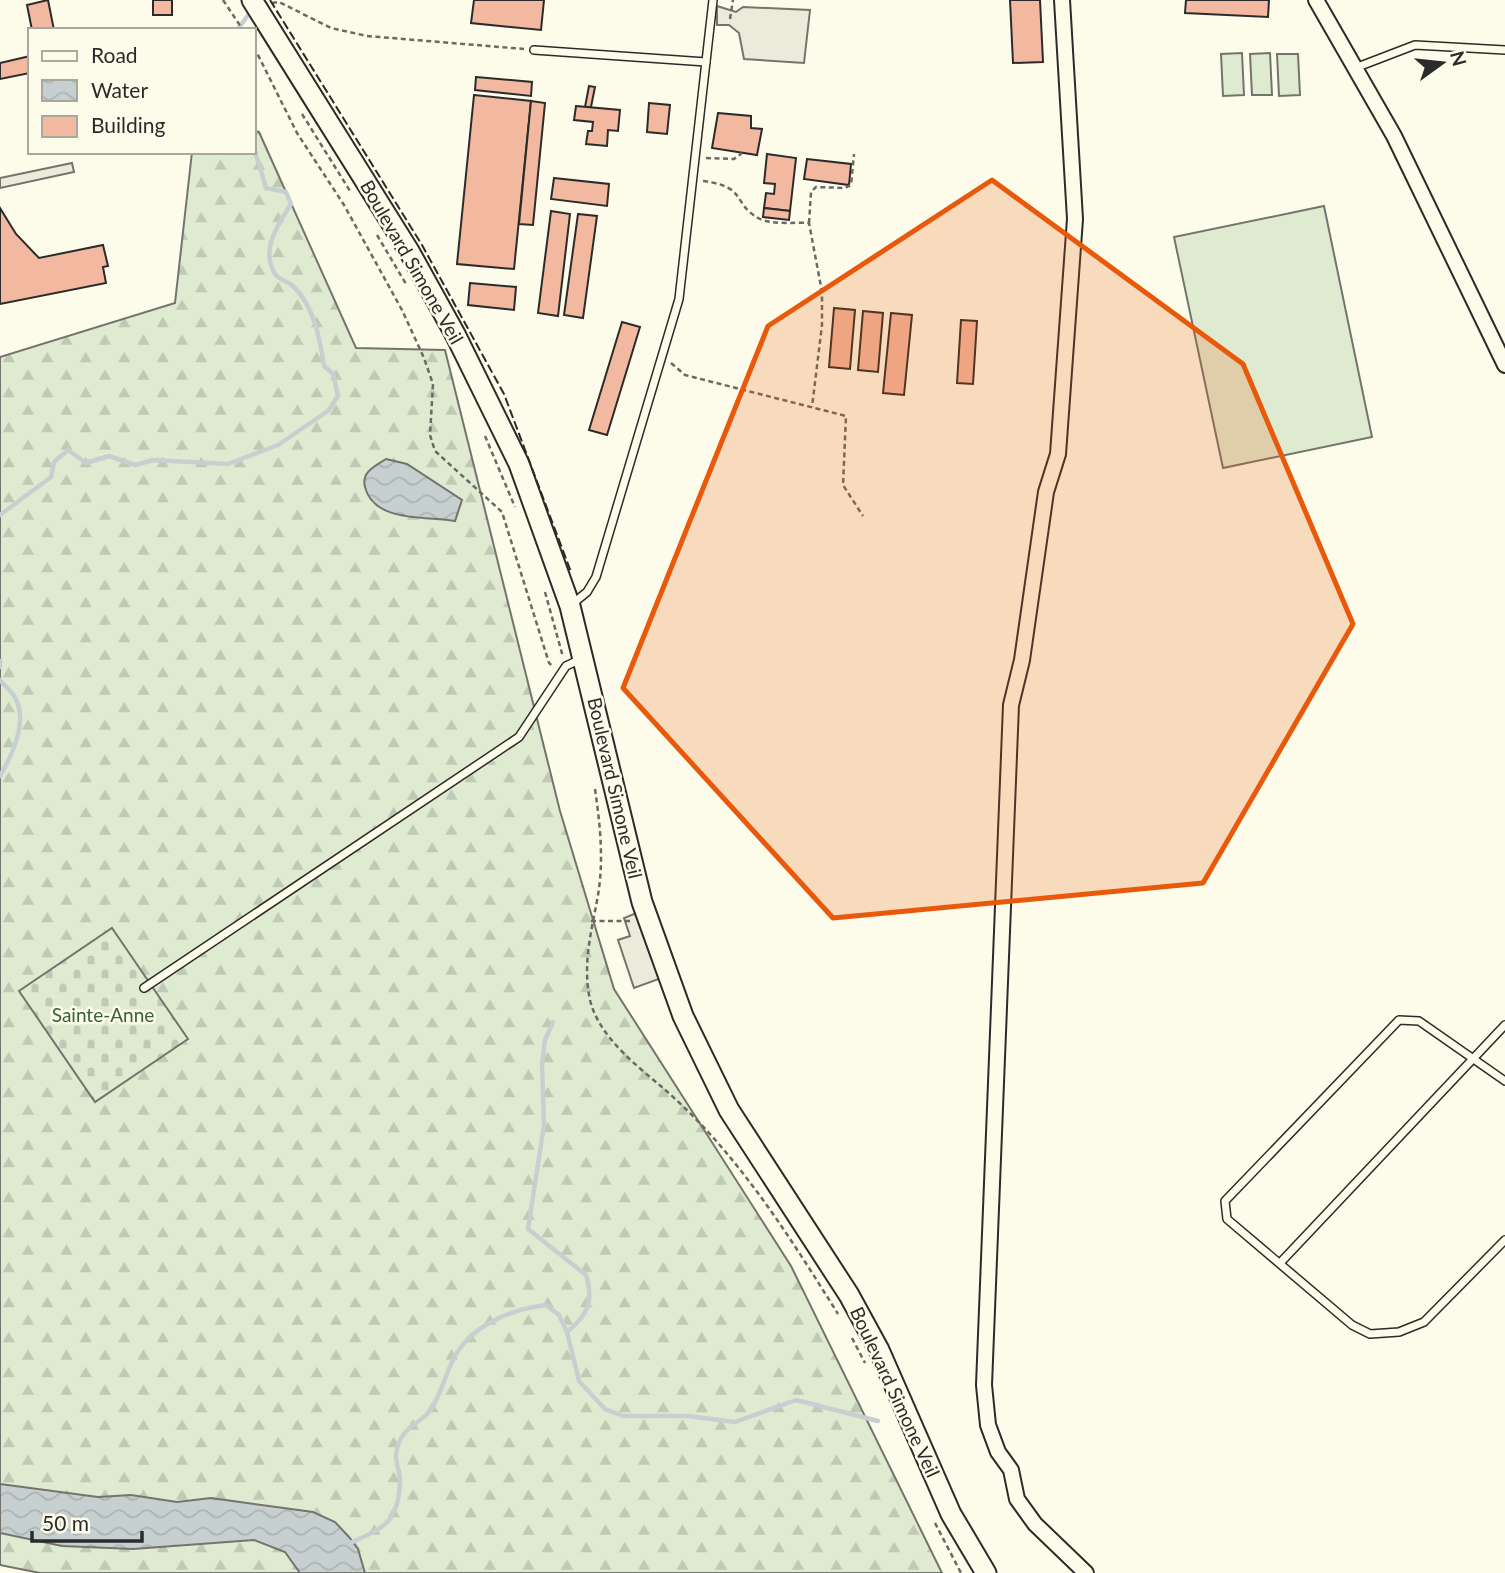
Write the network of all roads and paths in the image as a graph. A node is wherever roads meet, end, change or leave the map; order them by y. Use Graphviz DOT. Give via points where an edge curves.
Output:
graph roads {
  1 [pos="223,0"];
  2 [pos="713,0"];
  3 [pos="733,0"];
  4 [pos="1062,0"];
  5 [pos="1316,0"];
  6 [pos="255,5"];
  7 [pos="730,19"];
  8 [pos="242,28"];
  9 [pos="534,50"];
  10 [pos="1505,50"];
  11 [pos="256,51"];
  12 [pos="706,62"];
  13 [pos="1355,68"];
  14 [pos="742,152"];
  15 [pos="854,155"];
  16 [pos="695,157"];
  17 [pos="693,179"];
  18 [pos="809,223"];
  19 [pos="664,347"];
  20 [pos="1505,365"];
  21 [pos="812,407"];
  22 [pos="863,516"];
  23 [pos="570,606"];
  24 [pos="584,657"];
  25 [pos="566,666"];
  26 [pos="591,921"];
  27 [pos="649,923"];
  28 [pos="144,988"];
  29 [pos="1505,1025"];
  30 [pos="1473,1059"];
  31 [pos="1505,1081"];
  32 [pos="1505,1240"];
  33 [pos="1279,1263"];
  34 [pos="986,1573"];
  35 [pos="1086,1573"];
  1 -- 8 [label="path"];
  2 -- 12 [label="lane"];
  3 -- 7 [label="path"];
  4 -- 35 [label="street" via="1075,219 1058,454 1046,492 1022,660 1011,705 984,1385 988,1425 1011,1470 1017,1499 1035,1524"];
  5 -- 13 [label="street"];
  6 -- 9 [label="path" via="279,2 331,28 367,36"];
  6 -- 23 [label="main road, Boulevard Simone Veil" via="409,251 455,334 519,464"];
  9 -- 12 [label="lane"];
  10 -- 13 [label="lane" via="1415,45"];
  11 -- 25 [label="path" via="297,133 344,205 402,310 424,358 433,384 430,435 435,451 502,512 549,663 558,670"];
  12 -- 16 [label="lane"];
  13 -- 20 [label="street" via="1429,205"];
  14 -- 16 [label="path" via="734,159"];
  15 -- 18 [label="path" via="851,184 816,187 811,192"];
  16 -- 17 [label="lane"];
  17 -- 18 [label="path" via="734,189 749,211 762,220"];
  17 -- 19 [label="lane" via="679,299"];
  18 -- 21 [label="path" via="822,292"];
  19 -- 21 [label="path" via="671,365 685,375"];
  19 -- 23 [label="lane" via="596,577"];
  21 -- 22 [label="path" via="846,415 843,485"];
  23 -- 24 [label="main road, Boulevard Simone Veil"];
  24 -- 25 [label="lane"];
  24 -- 27 [label="main road, Boulevard Simone Veil" via="616,805"];
  25 -- 28 [label="lane" via="519,737"];
  26 -- 27 [label="path"];
  27 -- 34 [label="main road, Boulevard Simone Veil" via="699,1053 760,1161 849,1295 897,1388 951,1514"];
  29 -- 30 [label="lane"];
  30 -- 31 [label="lane"];
  30 -- 33 [label="lane"];
  30 -- 33 [label="lane" via="1419,1021 1399,1020 1225,1201 1227,1219"];
  32 -- 33 [label="lane" via="1424,1322 1399,1332 1370,1334 1352,1325"];
}
